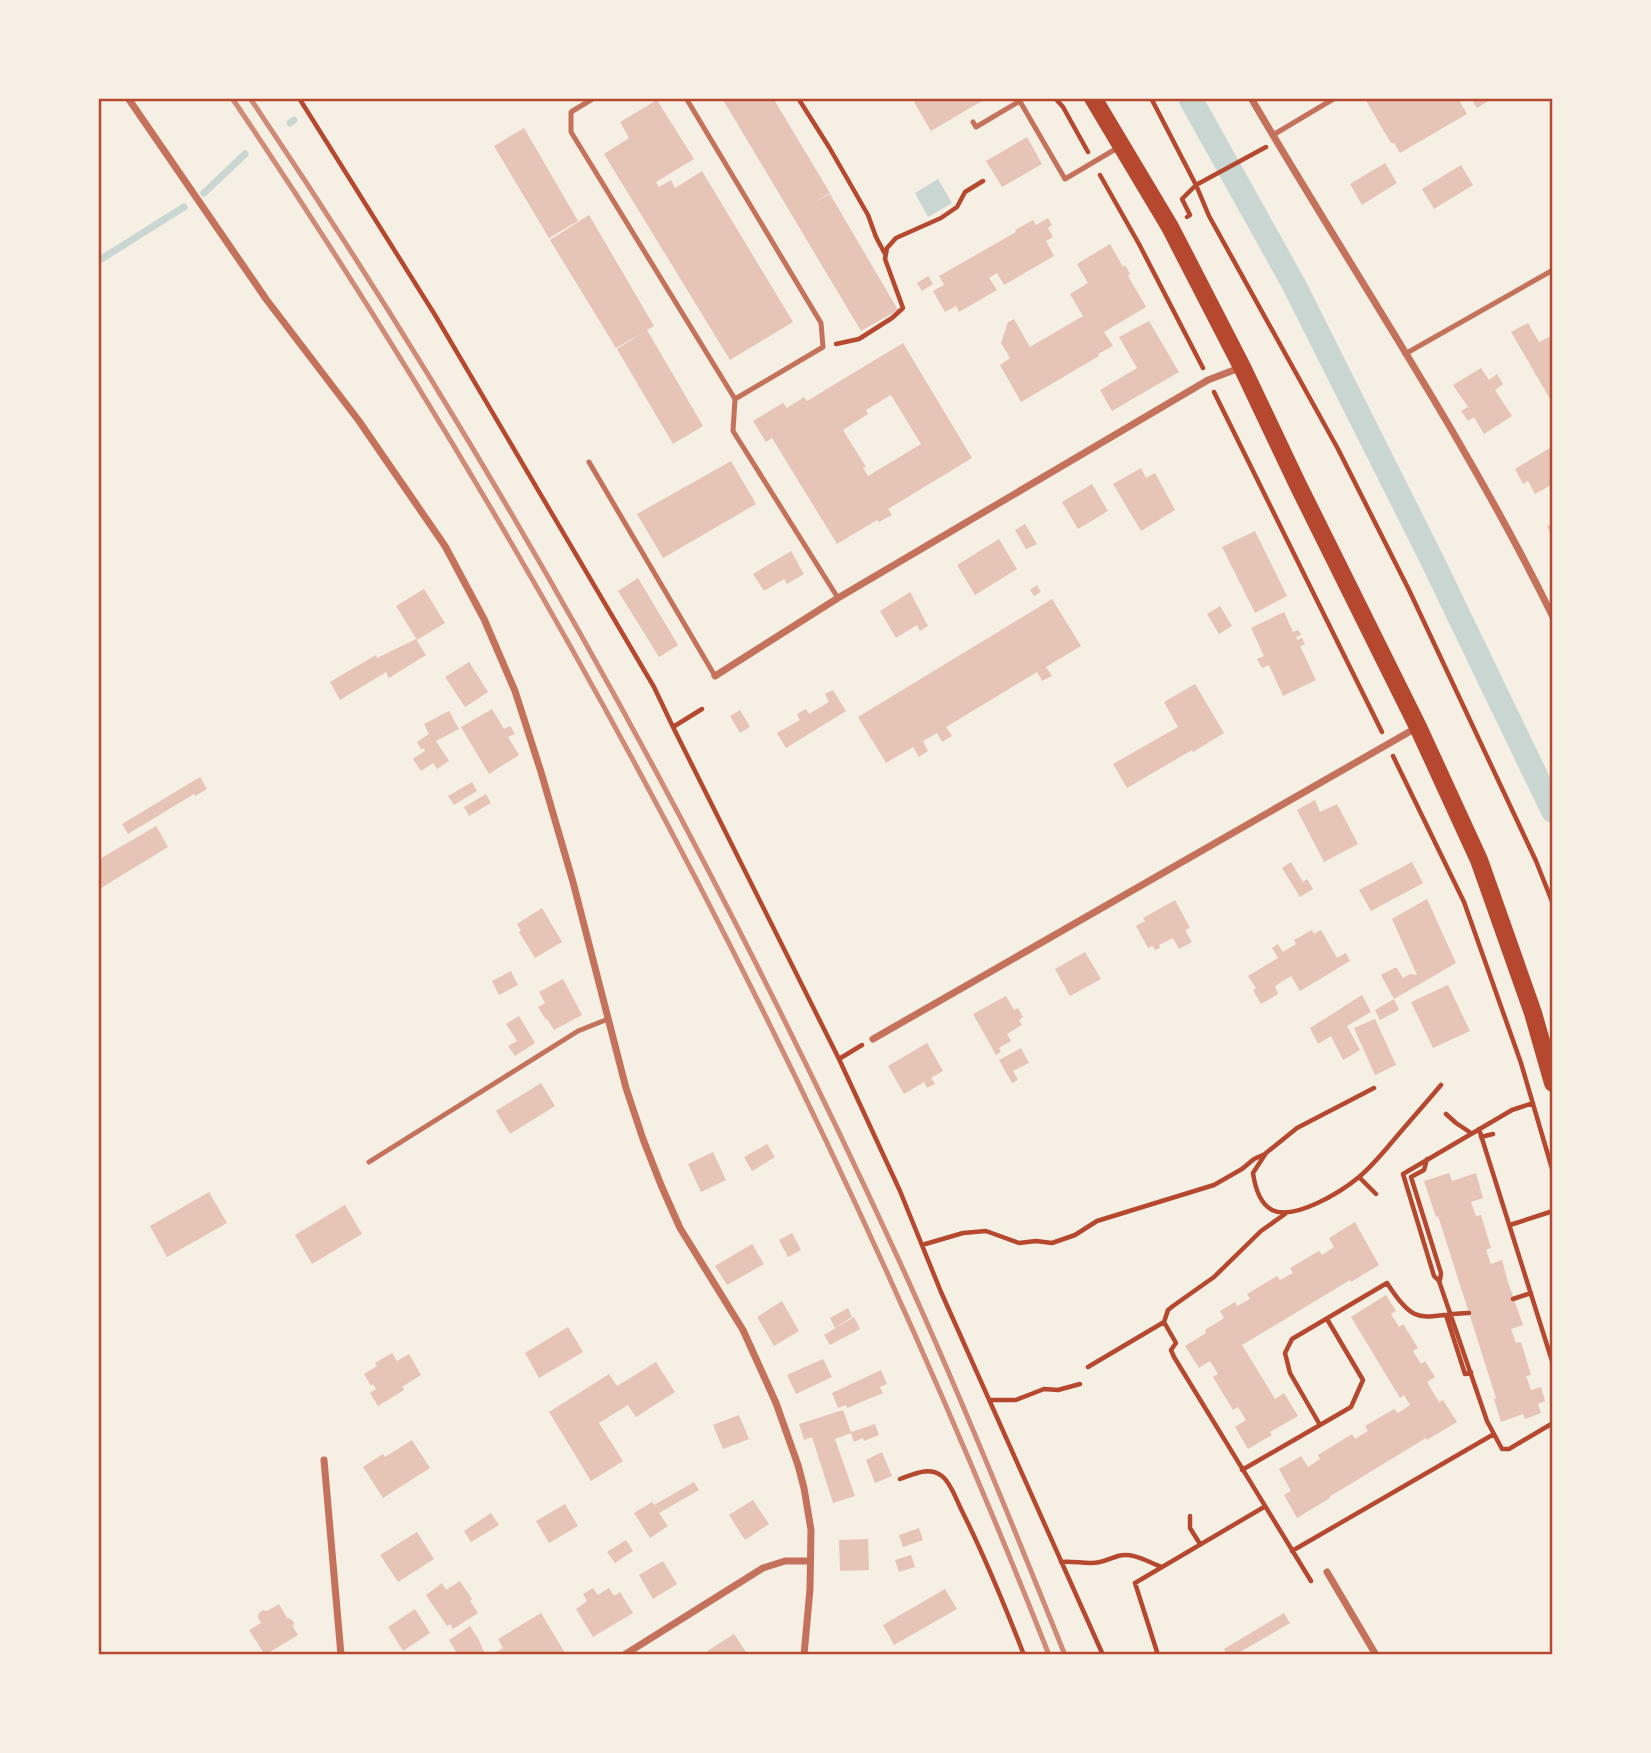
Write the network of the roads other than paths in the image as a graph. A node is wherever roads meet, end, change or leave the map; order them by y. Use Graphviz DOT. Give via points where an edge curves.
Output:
graph roads {
  1 [pos="128,98"];
  2 [pos="594,98"];
  3 [pos="686,98"];
  4 [pos="1093,98"];
  5 [pos="1251,98"];
  6 [pos="1335,98"];
  7 [pos="1019,100"];
  8 [pos="973,122"];
  9 [pos="1273,135"];
  10 [pos="1122,146"];
  11 [pos="1553,270"];
  12 [pos="1405,354"];
  13 [pos="1242,367"];
  14 [pos="735,399"];
  15 [pos="589,462"];
  16 [pos="838,598"];
  17 [pos="1553,617"];
  18 [pos="715,676"];
  19 [pos="1419,727"];
  20 [pos="608,1019"];
  21 [pos="873,1039"];
  22 [pos="1553,1083"];
  23 [pos="369,1162"];
  24 [pos="324,1460"];
  25 [pos="810,1561"];
  26 [pos="1327,1572"];
  27 [pos="341,1655"];
  28 [pos="624,1655"];
  29 [pos="804,1655"];
  30 [pos="1376,1655"];
  1 -- 20 [label="street" via="445,546 484,619 515,691 541,772"];
  2 -- 14 [label="lane" via="571,112 571,132"];
  3 -- 14 [label="lane" via="821,323 823,347"];
  4 -- 10 [label="main road"];
  5 -- 9 [label="street"];
  6 -- 9 [label="lane"];
  7 -- 8 [label="lane" via="976,127"];
  7 -- 10 [label="lane" via="1065,179"];
  9 -- 12 [label="street"];
  10 -- 13 [label="main road" via="1170,227"];
  11 -- 12 [label="lane"];
  12 -- 17 [label="street" via="1478,475"];
  13 -- 16 [label="street" via="1208,380"];
  13 -- 19 [label="main road"];
  14 -- 16 [label="lane" via="733,430"];
  15 -- 18 [label="lane"];
  16 -- 18 [label="street"];
  19 -- 21 [label="street"];
  19 -- 22 [label="main road" via="1479,860"];
  20 -- 23 [label="lane" via="578,1031"];
  20 -- 25 [label="street" via="626,1088 661,1185 680,1227 743,1330 776,1404 808,1509"];
  24 -- 27 [label="street"];
  25 -- 28 [label="street" via="786,1561 763,1568"];
  25 -- 29 [label="street"];
  26 -- 30 [label="street"];
}
